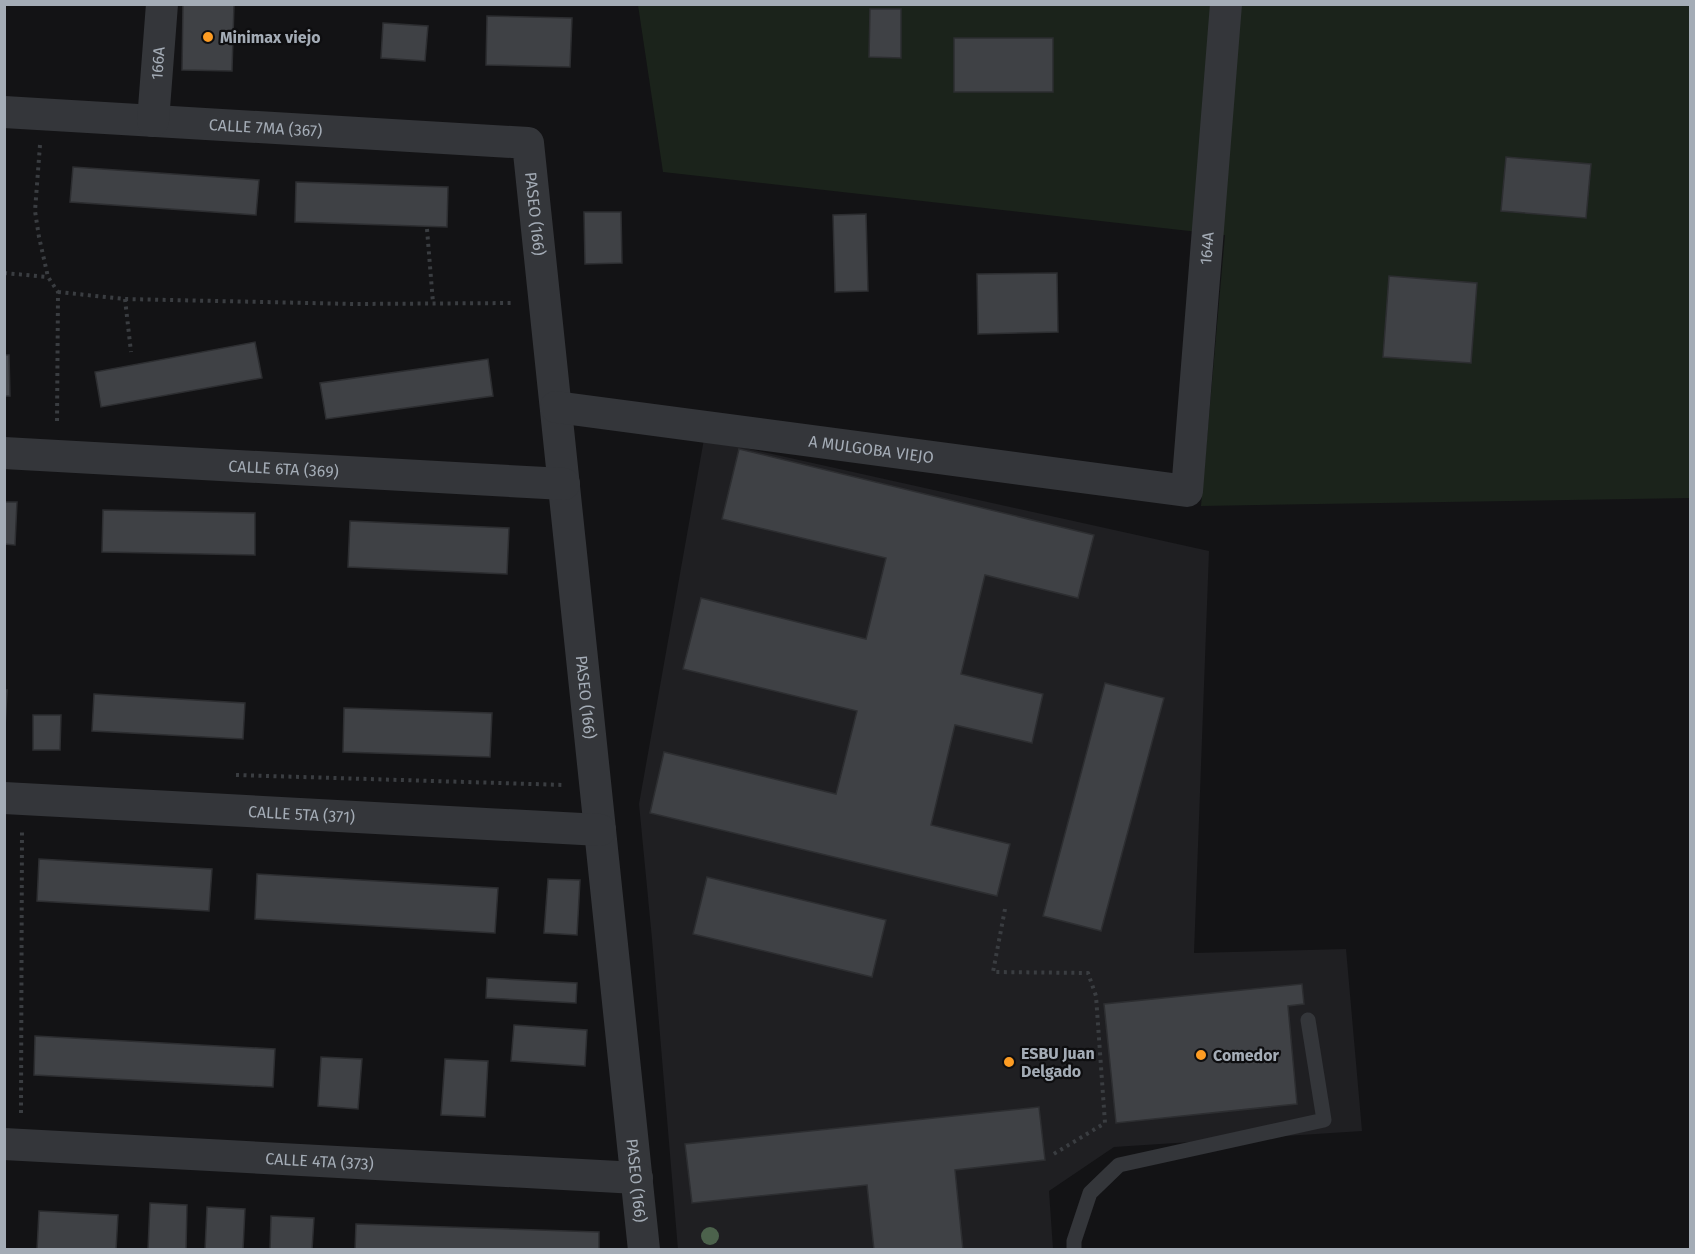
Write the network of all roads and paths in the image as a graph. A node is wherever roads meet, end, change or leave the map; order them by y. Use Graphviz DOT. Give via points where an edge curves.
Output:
graph roads {
  1 [pos="162,4"];
  2 [pos="1226,4"];
  3 [pos="4,112"];
  4 [pos="43,114"];
  5 [pos="153,121"];
  6 [pos="528,143"];
  7 [pos="427,229"];
  8 [pos="4,273"];
  9 [pos="48,277"];
  10 [pos="58,292"];
  11 [pos="125,299"];
  12 [pos="433,303"];
  13 [pos="545,304"];
  14 [pos="131,352"];
  15 [pos="555,407"];
  16 [pos="4,453"];
  17 [pos="57,456"];
  18 [pos="564,484"];
  19 [pos="1187,491"];
  20 [pos="228,775"];
  21 [pos="570,786"];
  22 [pos="9,813"];
  23 [pos="600,830"];
  24 [pos="1005,909"];
  25 [pos="1308,1020"];
  26 [pos="13,1134"];
  27 [pos="1052,1155"];
  28 [pos="637,1178"];
  29 [pos="644,1250"];
  30 [pos="1074,1250"];
  1 -- 5 [label="street, 166A"];
  2 -- 19 [label="street, 164A"];
  3 -- 4 [label="street, CALLE 7MA (367)"];
  4 -- 5 [label="street, CALLE 7MA (367)"];
  4 -- 9 [label="path" via="35,211"];
  5 -- 6 [label="street, CALLE 7MA (367)"];
  6 -- 13 [label="street, PASEO (166)"];
  7 -- 12 [label="path"];
  8 -- 9 [label="path"];
  9 -- 10 [label="path"];
  10 -- 11 [label="path"];
  10 -- 17 [label="path"];
  11 -- 12 [label="path"];
  11 -- 14 [label="path"];
  12 -- 13 [label="path"];
  13 -- 15 [label="street, PASEO (166)"];
  15 -- 18 [label="street, PASEO (166)"];
  15 -- 19 [label="street, A MULGOBA VIEJO"];
  16 -- 17 [label="street, CALLE 6TA (369)"];
  17 -- 18 [label="street, CALLE 6TA (369)"];
  18 -- 23 [label="street, PASEO (166)"];
  20 -- 21 [label="path"];
  22 -- 23 [label="street, CALLE 5TA (371)"];
  22 -- 26 [label="path" via="22,828"];
  23 -- 28 [label="street, PASEO (166)"];
  24 -- 27 [label="path" via="993,972 1088,973 1096,996 1105,1123"];
  25 -- 30 [label="lane" via="1324,1120 1119,1165 1090,1193"];
  26 -- 28 [label="street, CALLE 4TA (373)"];
  28 -- 29 [label="street, PASEO (166)"];
}
